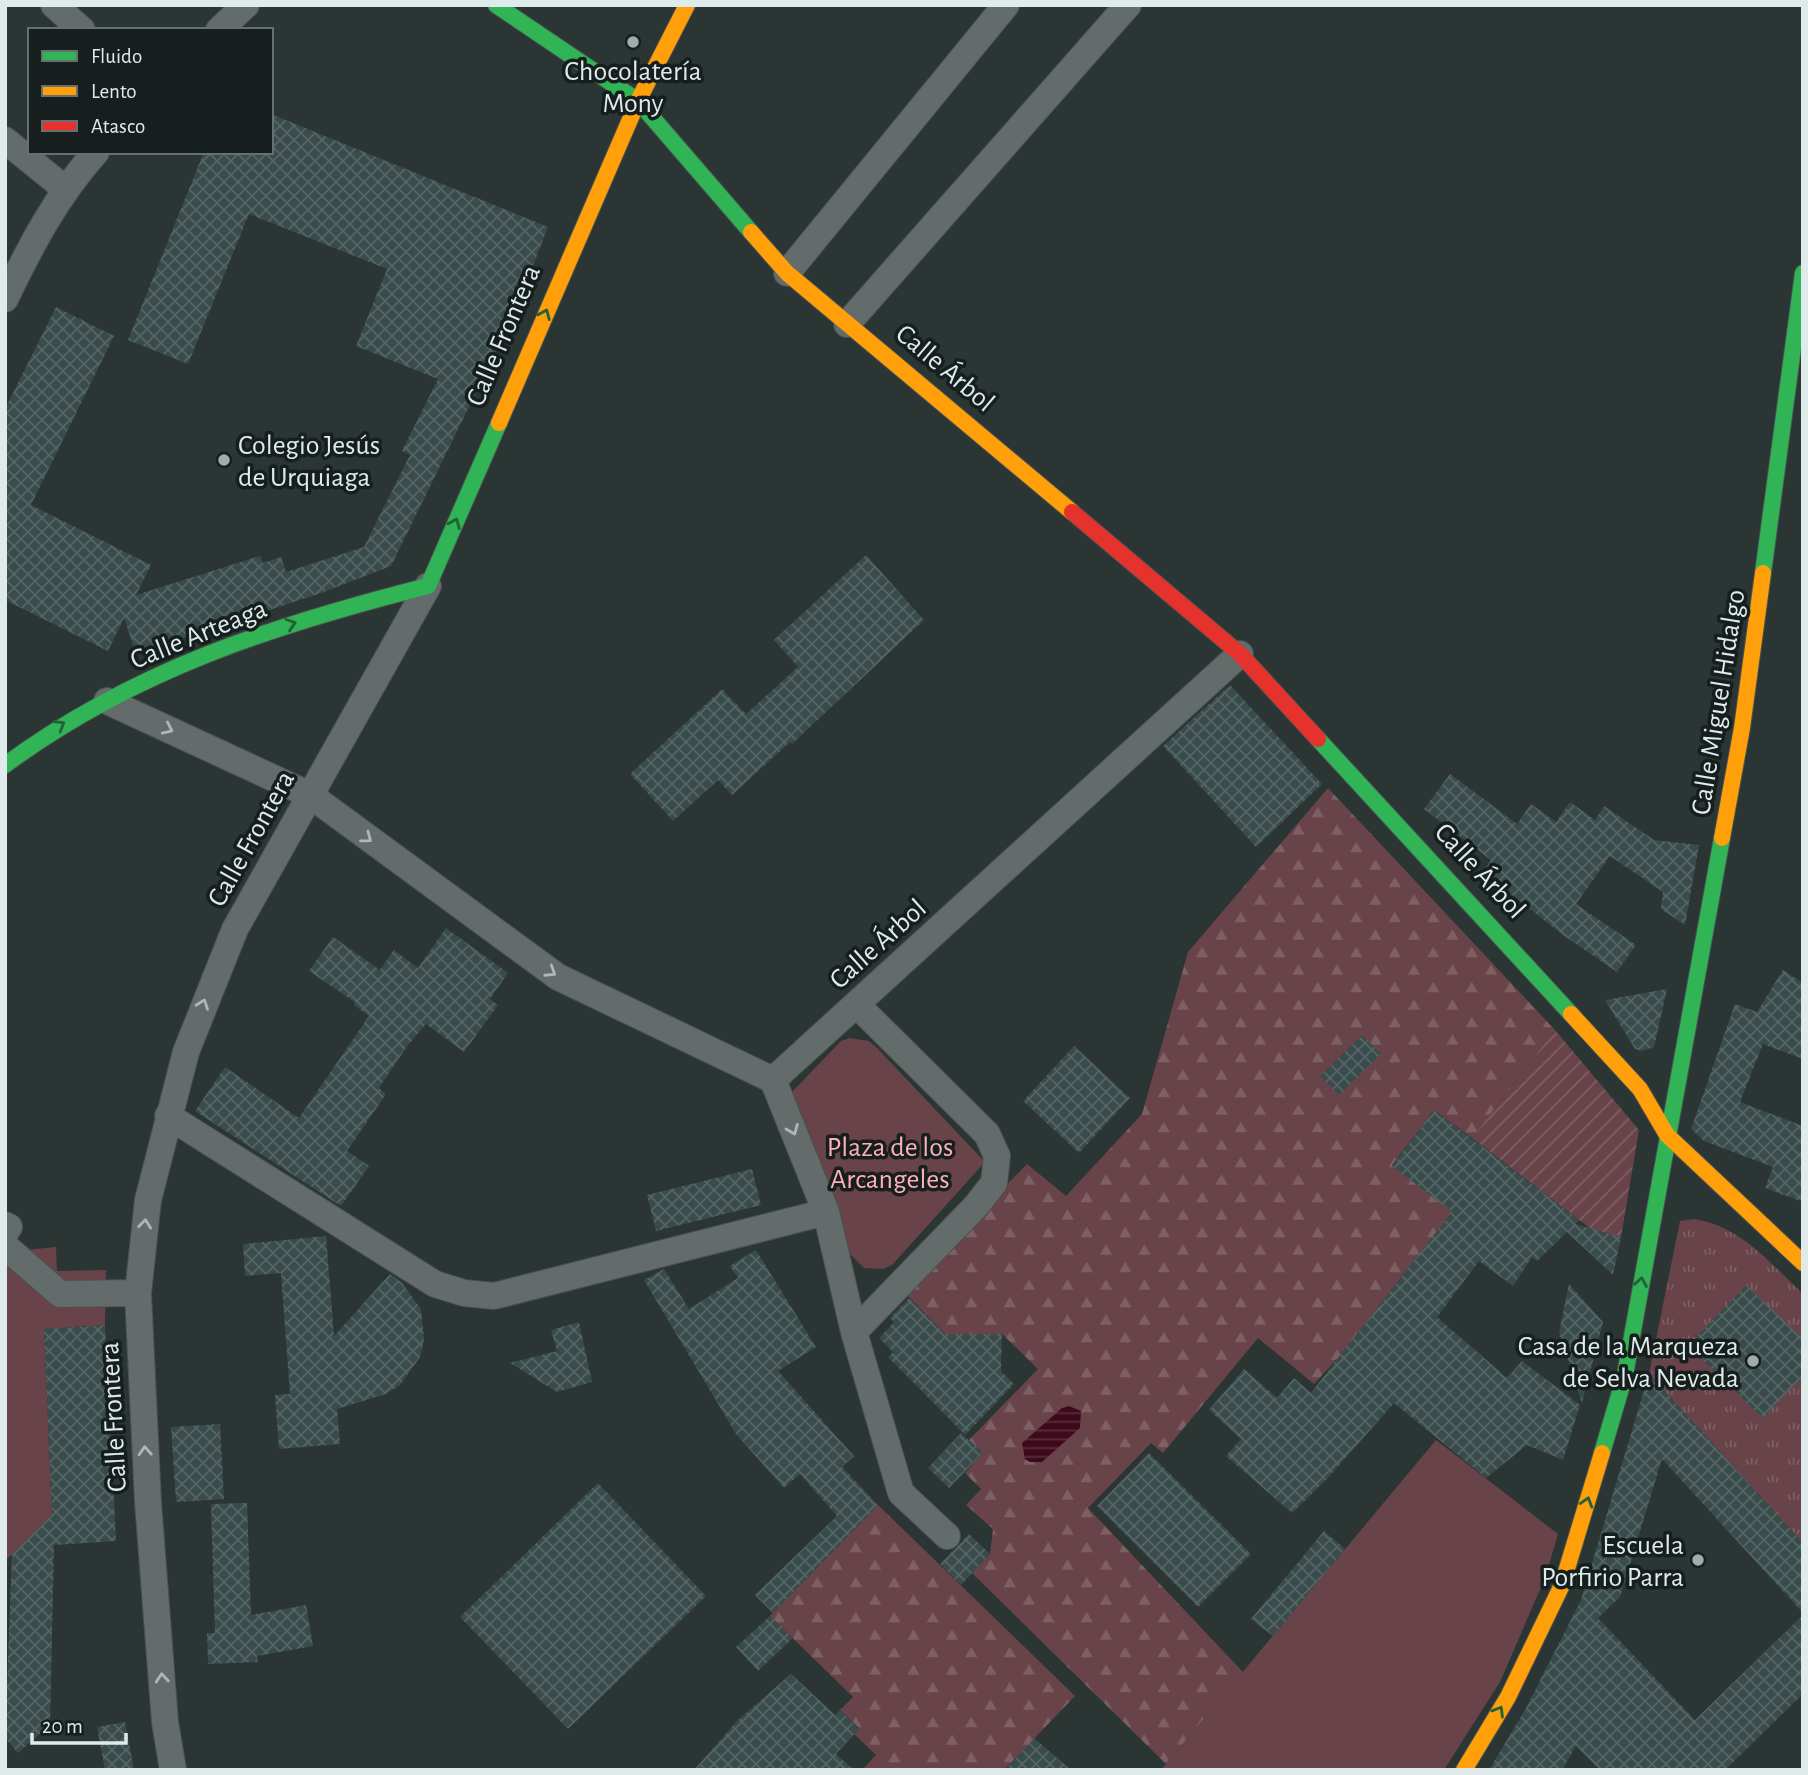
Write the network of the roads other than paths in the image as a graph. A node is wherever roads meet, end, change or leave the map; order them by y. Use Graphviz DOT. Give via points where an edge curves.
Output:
graph roads {
  1 [pos="54,5"];
  2 [pos="246,5"];
  3 [pos="496,5"];
  4 [pos="687,5"];
  5 [pos="1006,5"];
  6 [pos="1128,5"];
  7 [pos="80,28"];
  8 [pos="221,28"];
  9 [pos="638,101"];
  10 [pos="5,140"];
  11 [pos="94,154"];
  12 [pos="64,188"];
  13 [pos="787,273"];
  14 [pos="1803,273"];
  15 [pos="5,299"];
  16 [pos="847,324"];
  17 [pos="428,586"];
  18 [pos="1240,654"];
  19 [pos="107,701"];
  20 [pos="5,765"];
  21 [pos="310,795"];
  22 [pos="857,1005"];
  23 [pos="773,1080"];
  24 [pos="168,1116"];
  25 [pos="1667,1135"];
  26 [pos="826,1212"];
  27 [pos="6,1233"];
  28 [pos="1803,1263"];
  29 [pos="138,1293"];
  30 [pos="854,1332"];
  31 [pos="947,1536"];
  32 [pos="173,1770"];
  33 [pos="1464,1770"];
  1 -- 7 [label="street"];
  2 -- 8 [label="street"];
  3 -- 9 [label="street, Calle Árbol"];
  4 -- 9 [label="street, Calle Frontera"];
  5 -- 13 [label="street"];
  6 -- 16 [label="street"];
  9 -- 13 [label="street, Calle Árbol"];
  17 -- 9 [label="street, Calle Frontera, one-way"];
  10 -- 12 [label="street"];
  11 -- 12 [label="street"];
  12 -- 15 [label="street"];
  13 -- 16 [label="street, Calle Árbol"];
  14 -- 25 [label="street, Calle Miguel Hidalgo" via="1742,728"];
  16 -- 18 [label="street, Calle Árbol"];
  19 -- 17 [label="street, Calle Arteaga, one-way" via="184,663 260,634"];
  17 -- 21 [label="street, Calle Frontera"];
  18 -- 22 [label="street, Calle Árbol"];
  18 -- 25 [label="street, Calle Árbol" via="1640,1089"];
  20 -- 19 [label="street, Calle Arteaga, one-way" via="58,726"];
  19 -- 21 [label="street, one-way"];
  21 -- 23 [label="street, one-way" via="558,976"];
  24 -- 21 [label="street, Calle Frontera, one-way" via="190,1040 230,941"];
  22 -- 23 [label="street, Calle Árbol"];
  22 -- 30 [label="street" via="987,1134 997,1168 994,1183 976,1206"];
  23 -- 26 [label="street, one-way"];
  24 -- 26 [label="street" via="435,1284 464,1293 494,1296"];
  29 -- 24 [label="street, Calle Frontera, one-way" via="148,1200"];
  25 -- 28 [label="street, Calle Árbol"];
  33 -- 25 [label="street, Calle Miguel Hidalgo, one-way" via="1508,1697 1562,1585 1625,1375"];
  26 -- 30 [label="street"];
  27 -- 29 [label="street" via="60,1294"];
  32 -- 29 [label="street, Calle Frontera, one-way" via="165,1722 148,1502"];
  30 -- 31 [label="street" via="901,1493"];
}
